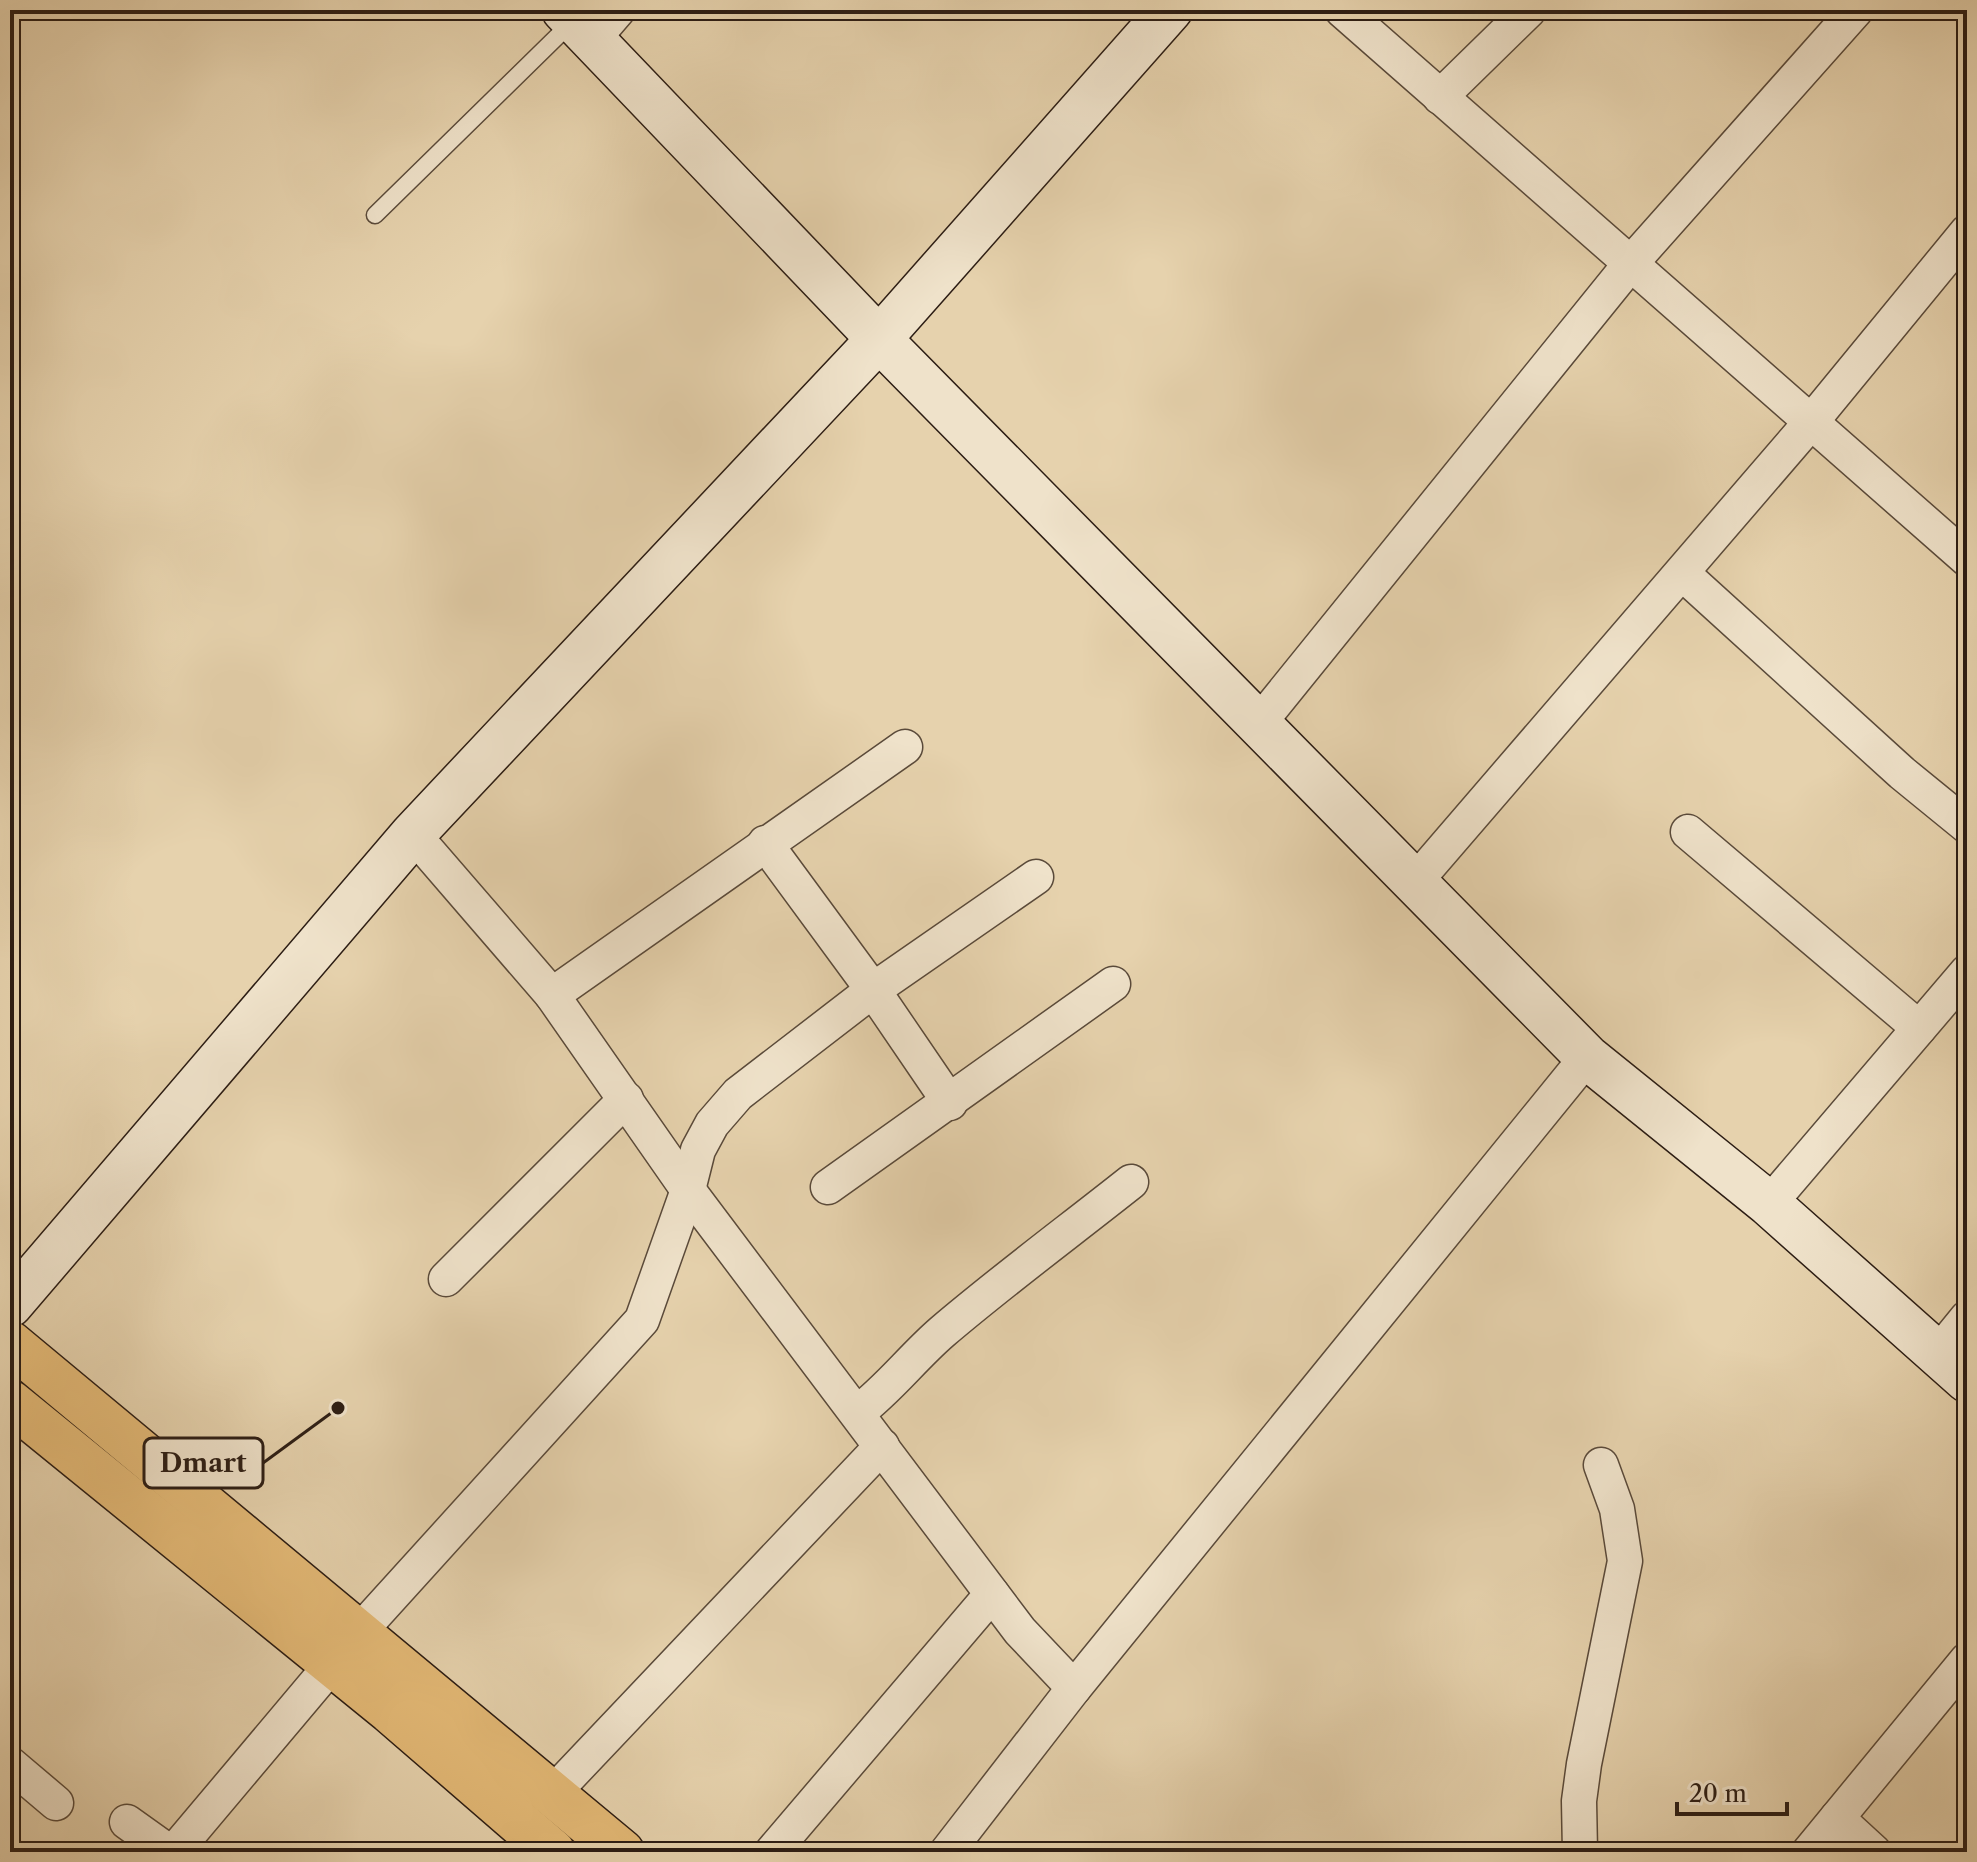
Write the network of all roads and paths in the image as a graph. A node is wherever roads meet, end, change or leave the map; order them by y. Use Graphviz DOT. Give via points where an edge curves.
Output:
graph roads {
  1 [pos="1170,10"];
  2 [pos="1342,10"];
  3 [pos="1529,10"];
  4 [pos="1856,10"];
  5 [pos="587,19"];
  6 [pos="1440,97"];
  7 [pos="375,215"];
  8 [pos="1967,232"];
  9 [pos="1631,263"];
  10 [pos="879,339"];
  11 [pos="1811,422"];
  12 [pos="1967,559"];
  13 [pos="1682,573"];
  14 [pos="1259,723"];
  15 [pos="905,747"];
  16 [pos="1967,826"];
  17 [pos="1688,832"];
  18 [pos="413,834"];
  19 [pos="765,843"];
  20 [pos="1036,877"];
  21 [pos="1414,883"];
  22 [pos="1967,972"];
  23 [pos="1113,984"];
  24 [pos="873,990"];
  25 [pos="552,995"];
  26 [pos="1919,1028"];
  27 [pos="1587,1057"];
  28 [pos="626,1099"];
  29 [pos="950,1103"];
  30 [pos="1131,1182"];
  31 [pos="828,1187"];
  32 [pos="688,1190"];
  33 [pos="1769,1204"];
  34 [pos="446,1279"];
  35 [pos="10,1305"];
  36 [pos="1967,1318"];
  37 [pos="10,1343"];
  38 [pos="1952,1368"];
  39 [pos="10,1402"];
  40 [pos="857,1413"];
  41 [pos="882,1446"];
  42 [pos="1601,1465"];
  43 [pos="992,1594"];
  44 [pos="360,1631"];
  45 [pos="1967,1660"];
  46 [pos="332,1665"];
  47 [pos="1074,1688"];
  48 [pos="10,1764"];
  49 [pos="552,1794"];
  50 [pos="56,1803"];
  51 [pos="1837,1818"];
  52 [pos="127,1822"];
  53 [pos="172,1852"];
  54 [pos="553,1852"];
  55 [pos="622,1852"];
  56 [pos="772,1852"];
  57 [pos="947,1852"];
  58 [pos="1580,1852"];
  59 [pos="1809,1852"];
  60 [pos="1874,1852"];
  1 -- 10 [label="street"];
  2 -- 6 [label="street"];
  3 -- 6 [label="street"];
  4 -- 9 [label="street"];
  5 -- 7 [label="lane"];
  5 -- 10 [label="street"];
  6 -- 9 [label="street"];
  8 -- 11 [label="street"];
  9 -- 11 [label="street"];
  9 -- 14 [label="street"];
  10 -- 14 [label="street"];
  10 -- 18 [label="street"];
  11 -- 12 [label="street"];
  11 -- 13 [label="street"];
  13 -- 16 [label="street"];
  13 -- 21 [label="street"];
  14 -- 21 [label="street"];
  15 -- 19 [label="street"];
  17 -- 26 [label="street"];
  18 -- 25 [label="street"];
  18 -- 35 [label="street"];
  19 -- 24 [label="street"];
  19 -- 25 [label="street"];
  20 -- 24 [label="street"];
  21 -- 27 [label="street"];
  22 -- 26 [label="street"];
  23 -- 29 [label="street"];
  24 -- 29 [label="street"];
  24 -- 32 [label="street" via="738,1094 698,1150"];
  25 -- 28 [label="street"];
  26 -- 33 [label="street"];
  27 -- 33 [label="street"];
  27 -- 47 [label="street"];
  28 -- 32 [label="street"];
  28 -- 34 [label="street"];
  29 -- 31 [label="street"];
  30 -- 40 [label="street" via="938,1336 890,1388"];
  32 -- 40 [label="street"];
  32 -- 44 [label="street" via="642,1320"];
  33 -- 38 [label="street"];
  36 -- 38 [label="street"];
  37 -- 44 [label="main road"];
  39 -- 46 [label="main road"];
  40 -- 41 [label="street"];
  41 -- 43 [label="street"];
  41 -- 49 [label="street"];
  42 -- 58 [label="street" via="1620,1521 1625,1561 1584,1764"];
  43 -- 47 [label="street"];
  43 -- 56 [label="street"];
  44 -- 46 [label="street"];
  44 -- 49 [label="main road"];
  45 -- 51 [label="street"];
  46 -- 53 [label="street"];
  46 -- 54 [label="main road"];
  47 -- 57 [label="street"];
  48 -- 50 [label="street"];
  49 -- 55 [label="main road"];
  51 -- 59 [label="street"];
  51 -- 60 [label="street"];
  52 -- 53 [label="street"];
}
